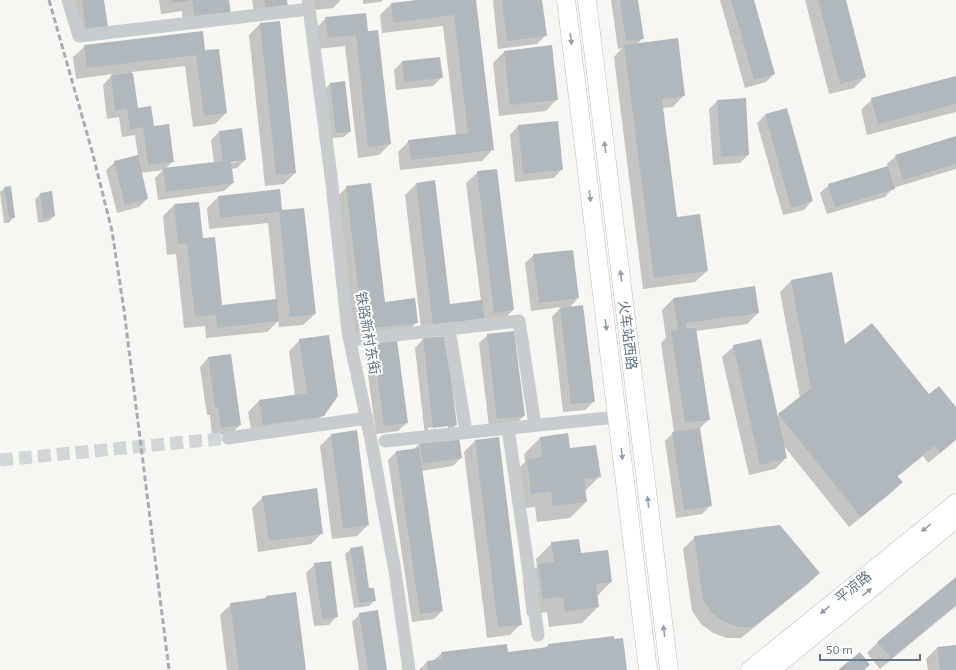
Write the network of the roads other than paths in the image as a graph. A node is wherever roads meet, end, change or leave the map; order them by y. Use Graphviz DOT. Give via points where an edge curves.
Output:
graph roads {
  1 [pos="68,0"];
  2 [pos="566,0"];
  3 [pos="587,0"];
  4 [pos="309,4"];
  5 [pos="449,329"];
  6 [pos="351,340"];
  7 [pos="617,417"];
  8 [pos="367,418"];
  9 [pos="535,425"];
  10 [pos="508,428"];
  11 [pos="466,432"];
  12 [pos="228,438"];
  13 [pos="385,442"];
  14 [pos="956,503"];
  15 [pos="956,519"];
  16 [pos="538,634"];
  17 [pos="409,670"];
  18 [pos="648,670"];
  19 [pos="669,670"];
  20 [pos="750,670"];
  21 [pos="771,670"];
  1 -- 4 [label="street" via="79,36"];
  2 -- 7 [label="main road, 火车站西路, one-way"];
  19 -- 3 [label="main road, 火车站西路, one-way"];
  4 -- 6 [label="street, 铁路新村东街"];
  5 -- 6 [label="street"];
  5 -- 9 [label="street" via="519,320"];
  5 -- 11 [label="street"];
  6 -- 8 [label="street, 铁路新村东街"];
  7 -- 9 [label="street"];
  7 -- 18 [label="main road, 火车站西路, one-way"];
  8 -- 12 [label="street"];
  8 -- 17 [label="street, 铁路新村东街" via="395,571"];
  9 -- 10 [label="street"];
  10 -- 11 [label="street"];
  10 -- 16 [label="street"];
  11 -- 13 [label="street"];
  14 -- 20 [label="main road, 平凉路, one-way"];
  21 -- 15 [label="main road, 平凉路, one-way"];
}
